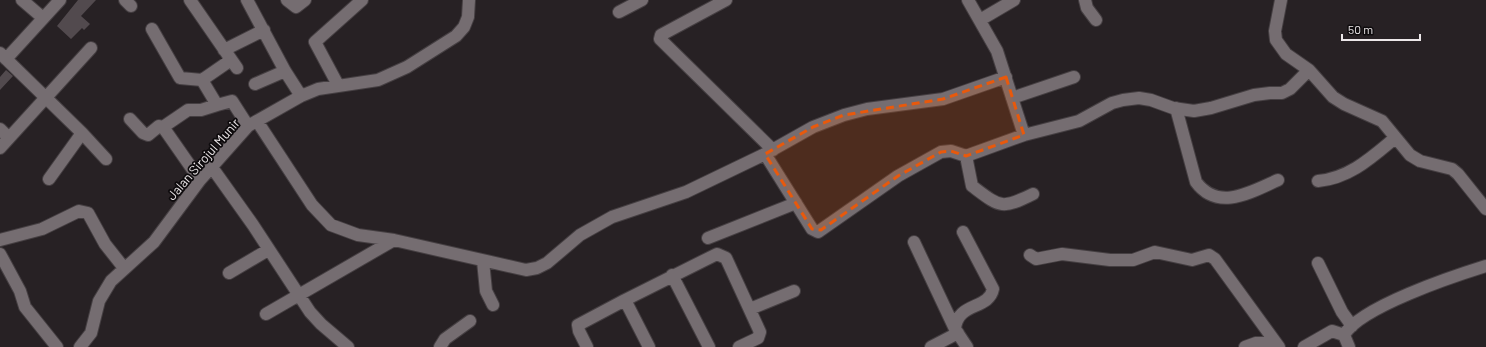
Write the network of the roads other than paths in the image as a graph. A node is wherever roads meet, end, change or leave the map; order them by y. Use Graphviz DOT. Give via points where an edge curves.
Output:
graph roads {
  1 [pos="22,0"];
  2 [pos="60,0"];
  3 [pos="190,0"];
  4 [pos="247,0"];
  5 [pos="287,0"];
  6 [pos="305,0"];
  7 [pos="362,0"];
  8 [pos="470,0"];
  9 [pos="642,0"];
  10 [pos="726,0"];
  11 [pos="968,0"];
  12 [pos="1014,0"];
  13 [pos="1085,0"];
  14 [pos="1281,0"];
  15 [pos="704,5"];
  16 [pos="619,12"];
  17 [pos="43,18"];
  18 [pos="980,20"];
  19 [pos="1096,20"];
  20 [pos="152,29"];
  21 [pos="264,30"];
  22 [pos="91,48"];
  23 [pos="3,56"];
  24 [pos="231,59"];
  25 [pos="1309,70"];
  26 [pos="285,71"];
  27 [pos="1006,77"];
  28 [pos="1074,77"];
  29 [pos="202,80"];
  30 [pos="255,84"];
  31 [pos="338,85"];
  32 [pos="301,96"];
  33 [pos="47,97"];
  34 [pos="1012,98"];
  35 [pos="217,104"];
  36 [pos="1176,108"];
  37 [pos="130,119"];
  38 [pos="252,123"];
  39 [pos="163,127"];
  40 [pos="0,129"];
  41 [pos="82,133"];
  42 [pos="1024,135"];
  43 [pos="9,138"];
  44 [pos="1395,138"];
  45 [pos="0,148"];
  46 [pos="769,152"];
  47 [pos="966,156"];
  48 [pos="106,159"];
  49 [pos="211,166"];
  50 [pos="49,179"];
  51 [pos="200,180"];
  52 [pos="1278,180"];
  53 [pos="1318,182"];
  54 [pos="1033,194"];
  55 [pos="796,203"];
  56 [pos="1486,209"];
  57 [pos="963,232"];
  58 [pos="708,238"];
  59 [pos="0,240"];
  60 [pos="394,240"];
  61 [pos="914,242"];
  62 [pos="268,250"];
  63 [pos="0,254"];
  64 [pos="1030,255"];
  65 [pos="483,261"];
  66 [pos="1318,263"];
  67 [pos="1486,266"];
  68 [pos="124,268"];
  69 [pos="229,273"];
  70 [pos="672,276"];
  71 [pos="794,291"];
  72 [pos="298,295"];
  73 [pos="625,300"];
  74 [pos="493,305"];
  75 [pos="750,309"];
  76 [pos="266,314"];
  77 [pos="470,321"];
  78 [pos="957,331"];
  79 [pos="1348,331"];
  80 [pos="1277,344"];
  81 [pos="57,347"];
  82 [pos="80,347"];
  83 [pos="348,347"];
  84 [pos="440,347"];
  85 [pos="587,347"];
  86 [pos="649,347"];
  87 [pos="709,347"];
  88 [pos="739,347"];
  89 [pos="931,347"];
  90 [pos="967,347"];
  91 [pos="1245,347"];
  92 [pos="1304,347"];
  93 [pos="1349,347"];
  1 -- 17 [label="street"];
  2 -- 17 [label="street"];
  3 -- 24 [label="street"];
  4 -- 21 [label="street"];
  5 -- 6 [label="street" via="296,7"];
  7 -- 31 [label="street" via="315,42"];
  8 -- 31 [label="street, Jalan Sirojul Munir" via="464,27 444,45 392,75 358,84"];
  9 -- 16 [label="street"];
  10 -- 15 [label="street"];
  11 -- 18 [label="street"];
  12 -- 18 [label="street"];
  13 -- 19 [label="street" via="1087,8"];
  14 -- 25 [label="street" via="1276,22 1276,40 1286,54"];
  15 -- 46 [label="street" via="661,35 661,42"];
  17 -- 23 [label="street"];
  18 -- 27 [label="street" via="998,51"];
  20 -- 29 [label="street" via="180,78"];
  21 -- 24 [label="street"];
  21 -- 26 [label="street"];
  22 -- 33 [label="street"];
  23 -- 33 [label="street"];
  24 -- 29 [label="street"];
  25 -- 36 [label="street" via="1282,94 1254,95 1194,111"];
  25 -- 44 [label="street" via="1333,96 1344,104 1382,121"];
  26 -- 30 [label="street"];
  26 -- 32 [label="street"];
  27 -- 34 [label="street"];
  27 -- 46 [label="street" via="943,99 844,115 813,127"];
  28 -- 34 [label="street"];
  29 -- 35 [label="street"];
  31 -- 32 [label="street, Jalan Sirojul Munir"];
  32 -- 38 [label="street, Jalan Sirojul Munir"];
  33 -- 41 [label="street"];
  33 -- 43 [label="street"];
  34 -- 42 [label="street"];
  35 -- 38 [label="street" via="232,102"];
  35 -- 39 [label="street" via="201,110 188,110"];
  36 -- 42 [label="street" via="1139,98 1123,100 1112,103 1079,121"];
  36 -- 52 [label="street" via="1196,182 1200,188 1220,199 1245,194"];
  37 -- 39 [label="street" via="148,135 159,126"];
  38 -- 49 [label="street, Jalan Sirojul Munir"];
  38 -- 60 [label="street" via="331,225 358,235"];
  39 -- 51 [label="street"];
  40 -- 43 [label="street"];
  41 -- 48 [label="street"];
  41 -- 50 [label="street"];
  42 -- 47 [label="street"];
  43 -- 45 [label="street"];
  44 -- 53 [label="street" via="1352,171"];
  44 -- 56 [label="street" via="1420,161 1452,169"];
  46 -- 55 [label="street"];
  46 -- 65 [label="street" via="686,192 612,217 580,235 537,268 526,270"];
  47 -- 54 [label="street" via="972,186 990,200 1003,205"];
  47 -- 55 [label="street" via="940,152 898,176 818,232 812,228"];
  49 -- 51 [label="street, Jalan Sirojul Munir"];
  49 -- 62 [label="street"];
  51 -- 68 [label="street, Jalan Sirojul Munir" via="154,242"];
  55 -- 58 [label="street"];
  57 -- 78 [label="street" via="993,289 987,299 961,313 955,323"];
  59 -- 68 [label="street" via="42,229 84,211 88,213 105,244"];
  60 -- 65 [label="street" via="454,252"];
  60 -- 72 [label="street"];
  61 -- 78 [label="street"];
  62 -- 69 [label="street"];
  62 -- 72 [label="street"];
  63 -- 81 [label="street" via="20,291 25,307"];
  64 -- 80 [label="street" via="1036,259 1062,254 1110,260 1133,260 1155,252 1192,260 1209,255 1215,259"];
  65 -- 74 [label="street" via="486,291"];
  66 -- 79 [label="street" via="1342,312"];
  67 -- 79 [label="street" via="1443,279 1360,318"];
  68 -- 82 [label="street, Jalan Sirojul Munir" via="103,292 91,333"];
  70 -- 73 [label="street"];
  70 -- 75 [label="street" via="715,254 720,254 726,258"];
  70 -- 87 [label="street"];
  71 -- 75 [label="street"];
  72 -- 76 [label="street"];
  72 -- 83 [label="street" via="321,324"];
  73 -- 85 [label="street" via="578,325"];
  73 -- 86 [label="street"];
  75 -- 88 [label="street" via="760,334 758,338"];
  77 -- 84 [label="street" via="445,339"];
  78 -- 89 [label="street"];
  78 -- 90 [label="street"];
  79 -- 92 [label="street" via="1332,331"];
  79 -- 93 [label="street"];
  80 -- 91 [label="street"];
}
